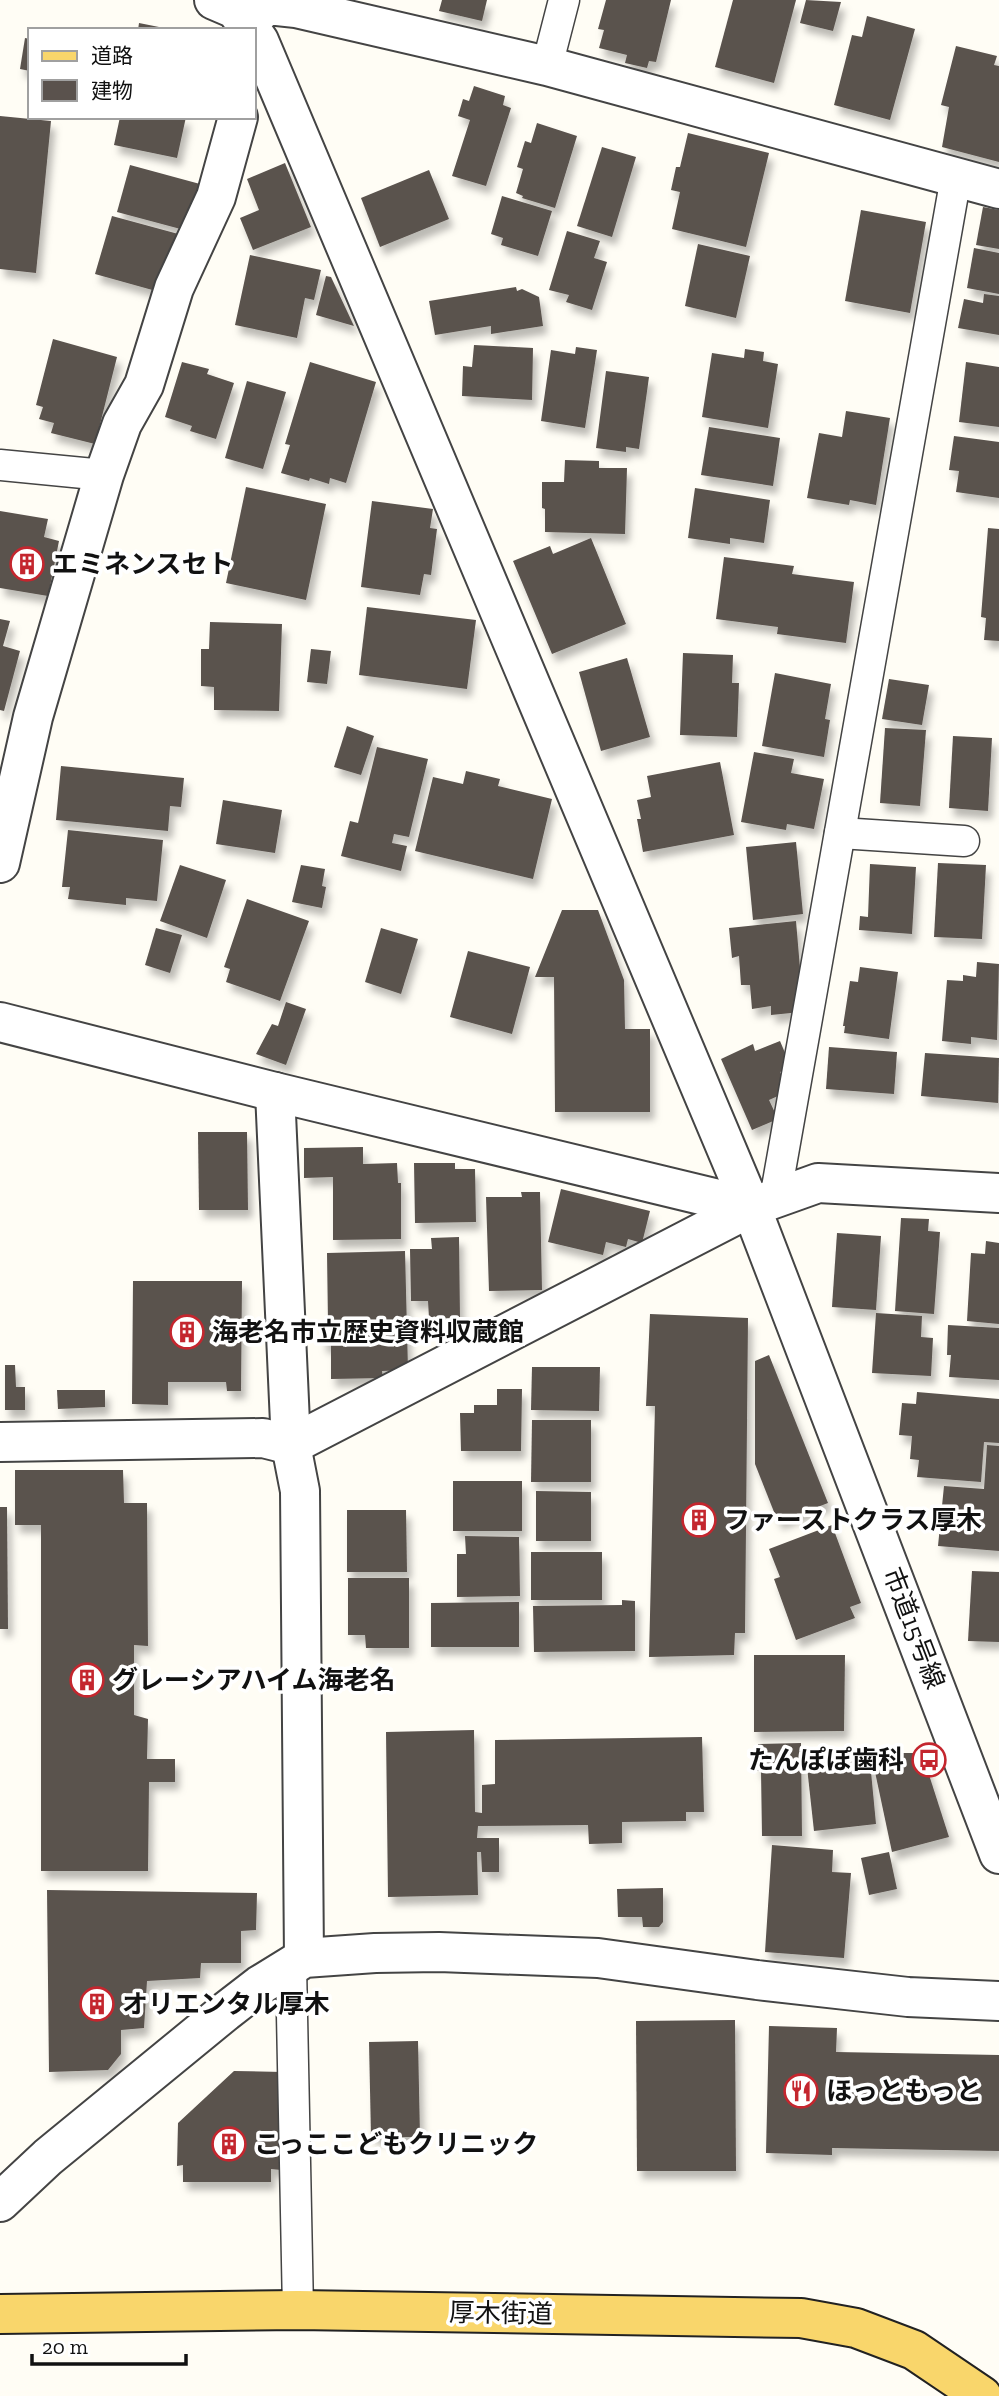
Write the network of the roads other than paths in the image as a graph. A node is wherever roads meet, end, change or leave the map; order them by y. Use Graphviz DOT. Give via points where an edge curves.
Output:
graph roads {
  1 [pos="214,0"];
  2 [pos="564,0"];
  3 [pos="247,28"];
  4 [pos="256,31"];
  5 [pos="256,45"];
  6 [pos="547,66"];
  7 [pos="237,119"];
  8 [pos="956,177"];
  9 [pos="999,189"];
  10 [pos="0,465"];
  11 [pos="104,475"];
  12 [pos="840,833"];
  13 [pos="964,841"];
  14 [pos="0,863"];
  15 [pos="0,1022"];
  16 [pos="275,1092"];
  17 [pos="999,1193"];
  18 [pos="763,1203"];
  19 [pos="0,1442"];
  20 [pos="291,1445"];
  21 [pos="999,1854"];
  22 [pos="298,1962"];
  23 [pos="999,2001"];
  24 [pos="0,2202"];
  25 [pos="298,2310"];
  26 [pos="0,2314"];
  27 [pos="982,2396"];
  1 -- 3 [label="street" via="235,9"];
  2 -- 6 [label="lane"];
  4 -- 6 [label="street" via="268,5 296,8"];
  5 -- 18 [label="street, 市道15号線"];
  6 -- 8 [label="street"];
  7 -- 11 [label="street" via="216,197 174,288 144,385 122,424"];
  8 -- 9 [label="street"];
  8 -- 12 [label="lane"];
  10 -- 11 [label="lane"];
  11 -- 14 [label="street" via="33,718"];
  12 -- 13 [label="lane"];
  12 -- 18 [label="lane"];
  15 -- 16 [label="street"];
  16 -- 18 [label="street"];
  16 -- 20 [label="street"];
  17 -- 18 [label="street" via="818,1183"];
  18 -- 20 [label="street"];
  18 -- 21 [label="street, 市道15号線"];
  19 -- 20 [label="street" via="263,1438"];
  20 -- 22 [label="street" via="300,1490"];
  22 -- 23 [label="street" via="375,1953 439,1952 598,1958 908,1997"];
  22 -- 24 [label="street" via="225,2011"];
  22 -- 25 [label="lane"];
  25 -- 26 [label="main road, 厚木街道"];
  25 -- 27 [label="main road, 厚木街道" via="801,2318 856,2328 914,2350"];
}
